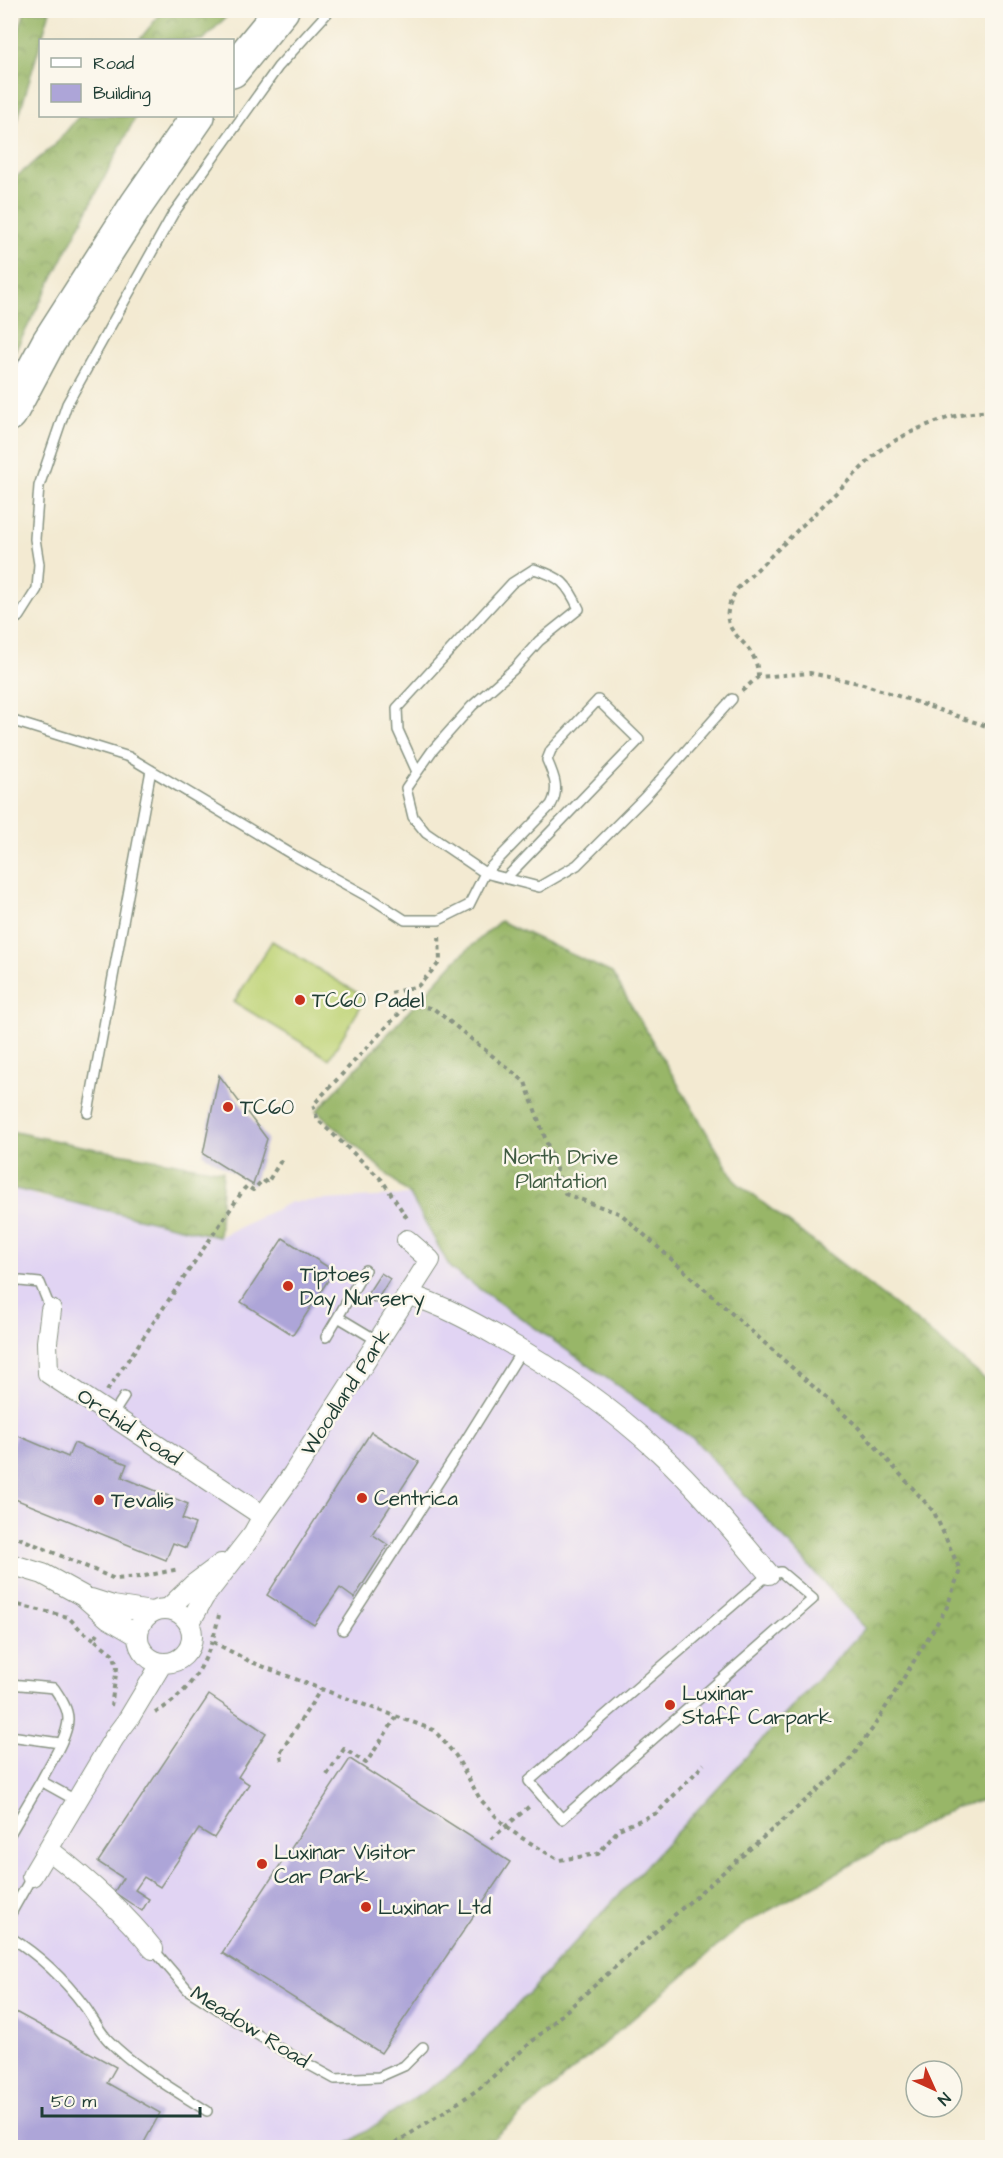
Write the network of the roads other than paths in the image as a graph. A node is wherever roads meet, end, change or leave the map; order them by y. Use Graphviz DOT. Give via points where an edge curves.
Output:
graph roads {
  1 [pos="282,10"];
  2 [pos="330,10"];
  3 [pos="234,69"];
  4 [pos="197,117"];
  5 [pos="10,414"];
  6 [pos="10,622"];
  7 [pos="732,699"];
  8 [pos="10,720"];
  9 [pos="151,770"];
  10 [pos="417,772"];
  11 [pos="485,873"];
  12 [pos="506,879"];
  13 [pos="88,1113"];
  14 [pos="409,1232"];
  15 [pos="365,1270"];
  16 [pos="10,1280"];
  17 [pos="409,1295"];
  18 [pos="51,1310"];
  19 [pos="338,1317"];
  20 [pos="326,1337"];
  21 [pos="378,1341"];
  22 [pos="522,1350"];
  23 [pos="124,1397"];
  24 [pos="104,1412"];
  25 [pos="262,1516"];
  26 [pos="242,1548"];
  27 [pos="10,1564"];
  28 [pos="769,1574"];
  29 [pos="83,1596"];
  30 [pos="160,1611"];
  31 [pos="189,1624"];
  32 [pos="343,1630"];
  33 [pos="137,1635"];
  34 [pos="155,1660"];
  35 [pos="10,1684"];
  36 [pos="10,1736"];
  37 [pos="60,1743"];
  38 [pos="41,1781"];
  39 [pos="77,1801"];
  40 [pos="10,1834"];
  41 [pos="50,1850"];
  42 [pos="32,1876"];
  43 [pos="15,1894"];
  44 [pos="10,1915"];
  45 [pos="10,1937"];
  46 [pos="153,1949"];
  47 [pos="423,2047"];
  48 [pos="207,2111"];
  1 -- 3 [label="highway"];
  2 -- 6 [label="lane" via="278,67 173,214 68,404 39,486 37,589 20,616"];
  4 -- 5 [label="highway" via="48,343"];
  7 -- 12 [label="lane" via="644,798 577,865 539,887"];
  8 -- 9 [label="lane" via="129,757"];
  9 -- 11 [label="lane" via="405,920 439,920 469,905"];
  9 -- 13 [label="lane"];
  10 -- 10 [label="lane" via="398,730 397,708 512,584 534,569 555,576 570,588 579,609 539,641 472,706"];
  10 -- 11 [label="lane" via="406,788 413,817 426,833"];
  11 -- 12 [label="lane"];
  11 -- 12 [label="lane" via="551,805 556,780 547,760 551,750 598,700 639,740"];
  14 -- 17 [label="street, Woodland Park" via="430,1260"];
  15 -- 19 [label="lane"];
  16 -- 18 [label="lane" via="39,1282"];
  17 -- 21 [label="street, Woodland Park"];
  17 -- 22 [label="street"];
  18 -- 24 [label="street, Orchid Road" via="48,1373"];
  19 -- 20 [label="lane"];
  19 -- 21 [label="lane"];
  21 -- 25 [label="street, Woodland Park"];
  22 -- 28 [label="street" via="604,1406 659,1453 719,1514"];
  22 -- 32 [label="lane"];
  23 -- 24 [label="lane"];
  24 -- 25 [label="street, Orchid Road"];
  25 -- 26 [label="street, Woodland Park"];
  26 -- 30 [label="street, Woodland Park"];
  26 -- 31 [label="street, Woodland Park" via="204,1597"];
  27 -- 29 [label="street" via="43,1574"];
  28 -- 28 [label="lane" via="529,1781 562,1819 813,1599 781,1572"];
  29 -- 30 [label="street" via="113,1606"];
  29 -- 33 [label="street" via="108,1618"];
  30 -- 31 [label="street" via="177,1612"];
  30 -- 33 [label="street" via="139,1626"];
  31 -- 34 [label="street" via="191,1642 182,1657 174,1662"];
  33 -- 34 [label="street" via="139,1644"];
  34 -- 39 [label="street" via="129,1718"];
  35 -- 37 [label="lane" via="54,1688 68,1717"];
  36 -- 37 [label="lane"];
  37 -- 38 [label="lane"];
  38 -- 39 [label="lane"];
  38 -- 40 [label="lane"];
  39 -- 41 [label="street"];
  41 -- 42 [label="street"];
  41 -- 46 [label="street, Meadow Road" via="131,1921"];
  42 -- 43 [label="lane"];
  43 -- 44 [label="lane"];
  45 -- 48 [label="lane" via="49,1967 83,2004 108,2040 145,2071"];
  46 -- 47 [label="lane, Meadow Road" via="188,1990 335,2079 379,2077 404,2066"];
}
